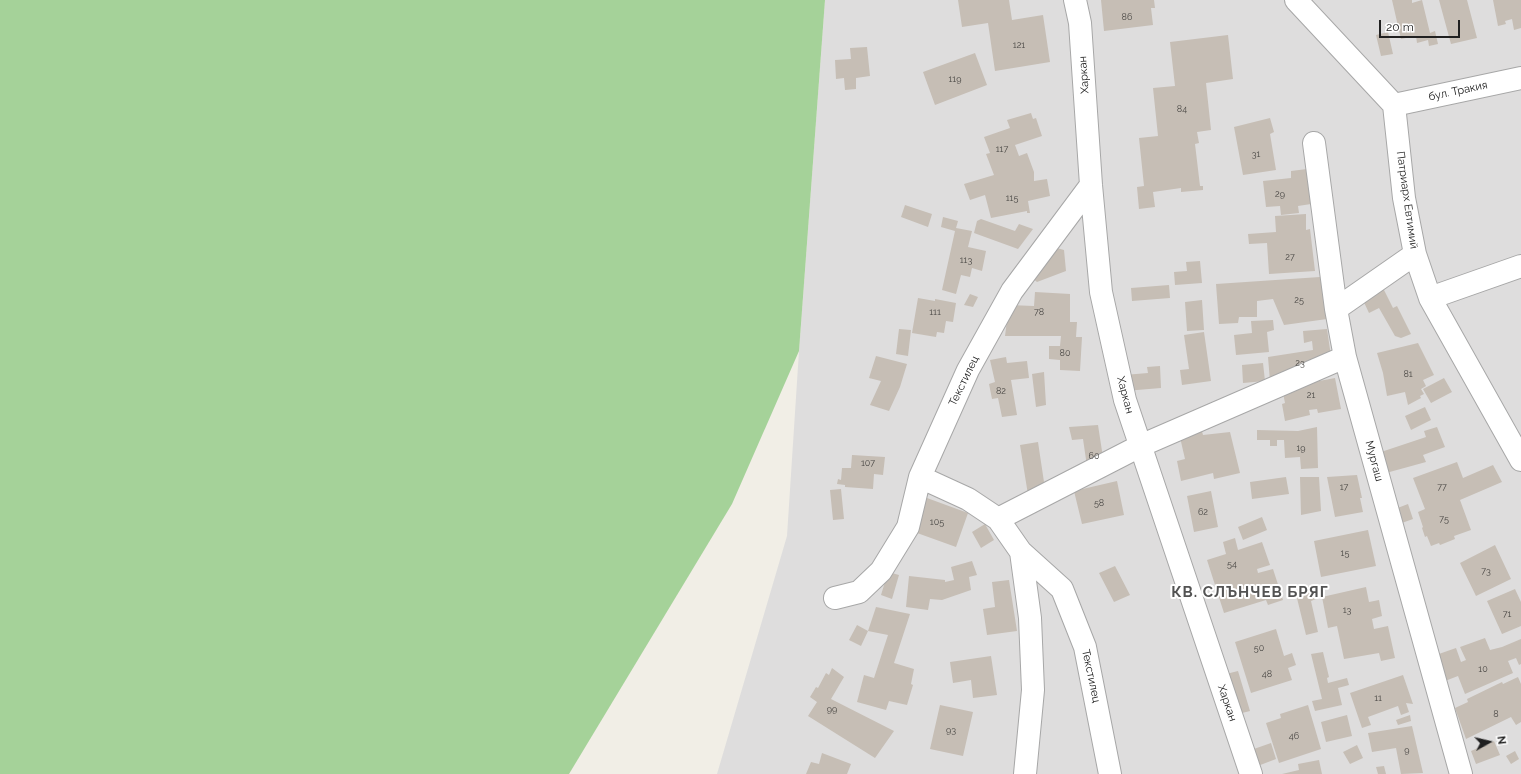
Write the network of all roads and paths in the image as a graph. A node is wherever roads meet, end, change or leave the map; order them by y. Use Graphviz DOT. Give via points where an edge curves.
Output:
graph roads {
  1 [pos="1075,0"];
  2 [pos="1296,0"];
  3 [pos="1521,78"];
  4 [pos="1394,105"];
  5 [pos="1314,143"];
  6 [pos="1091,185"];
  7 [pos="1414,254"];
  8 [pos="1521,266"];
  9 [pos="1430,298"];
  10 [pos="1336,309"];
  11 [pos="1345,357"];
  12 [pos="1140,446"];
  13 [pos="1521,460"];
  14 [pos="920,477"];
  15 [pos="998,519"];
  16 [pos="1021,552"];
  17 [pos="835,598"];
  18 [pos="1025,774"];
  19 [pos="1110,774"];
  20 [pos="1251,774"];
  21 [pos="1461,774"];
  1 -- 6 [label="street, Харкан" via="1080,23"];
  2 -- 4 [label="street"];
  3 -- 4 [label="street, бул. Тракия"];
  4 -- 7 [label="street, Патриарх Евтимий" via="1404,198"];
  5 -- 10 [label="street, Мургаш"];
  6 -- 12 [label="street, Харкан" via="1101,292 1124,400"];
  6 -- 14 [label="street, Текстилец" via="1012,291 968,370"];
  7 -- 9 [label="street, Патриарх Евтимий"];
  7 -- 10 [label="street"];
  8 -- 9 [label="street"];
  9 -- 13 [label="street, Патриарх Евтимий"];
  10 -- 11 [label="street, Мургаш"];
  11 -- 12 [label="street"];
  11 -- 21 [label="street, Мургаш"];
  12 -- 15 [label="street"];
  12 -- 20 [label="street, Харкан"];
  14 -- 15 [label="street, Текстилец" via="968,499"];
  14 -- 17 [label="street" via="908,527 881,571 859,592"];
  15 -- 16 [label="street, Текстилец"];
  16 -- 18 [label="street, Текстилец" via="1030,618 1033,690"];
  16 -- 19 [label="street, Текстилец" via="1062,589 1085,647"];
}
